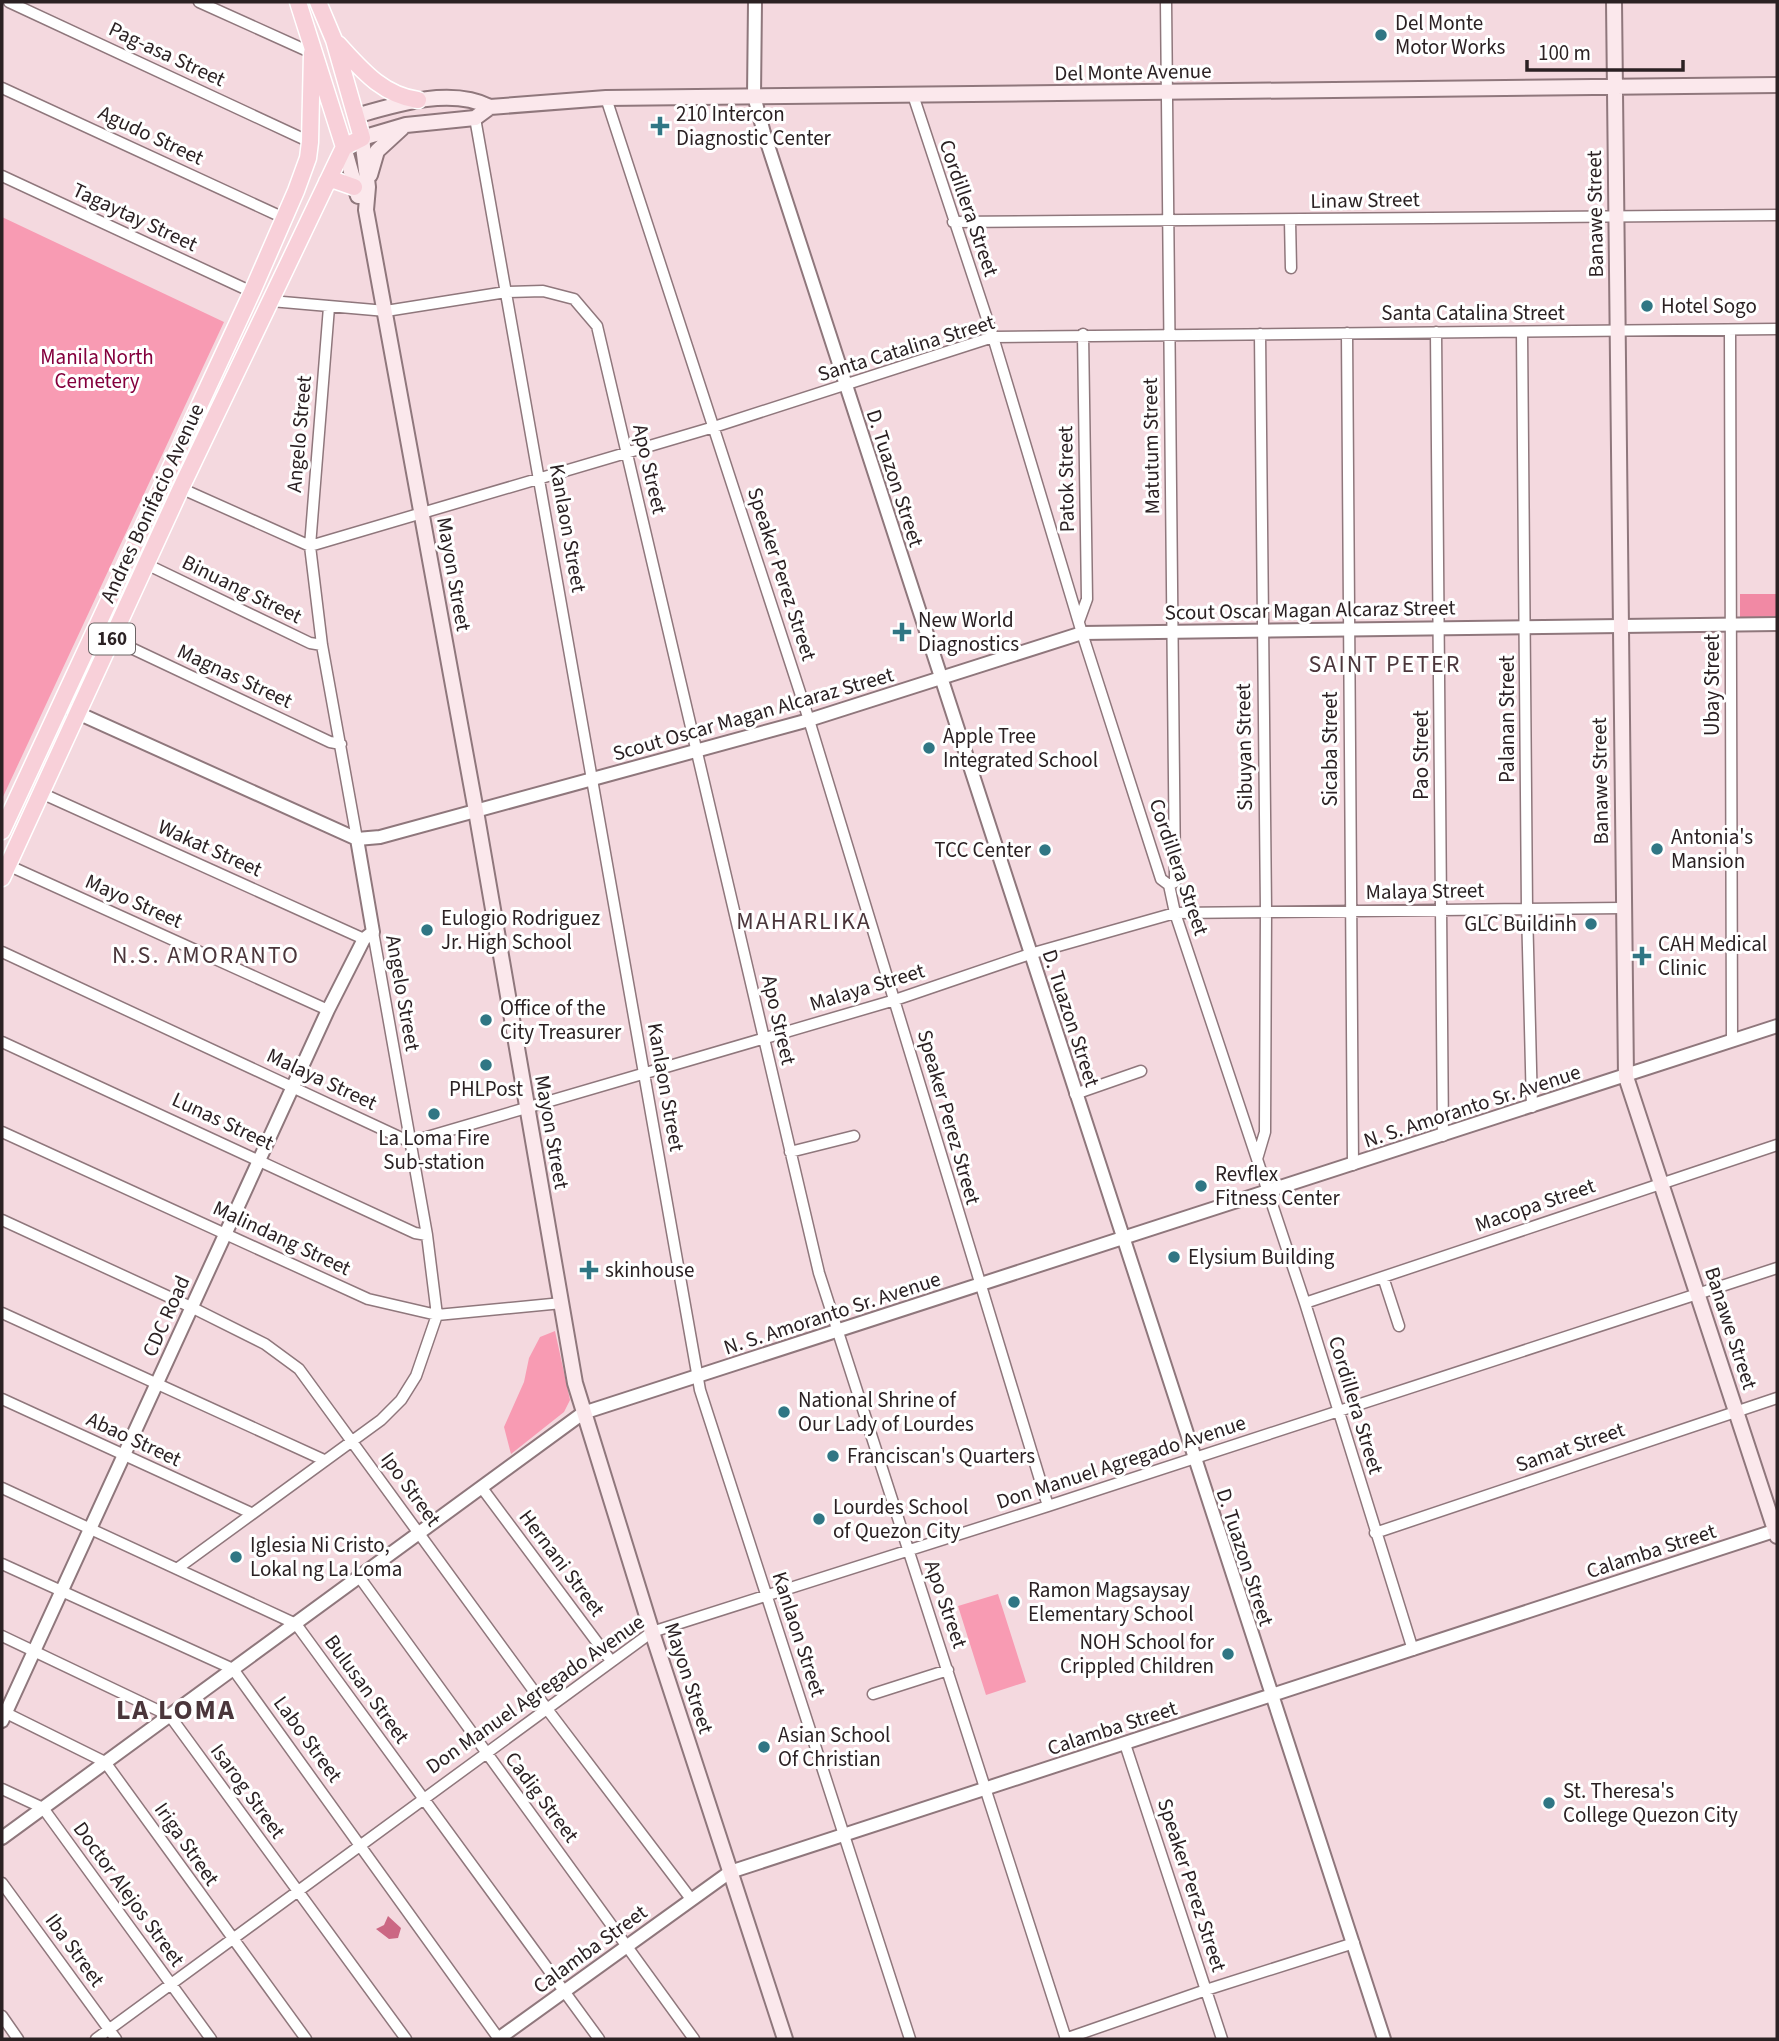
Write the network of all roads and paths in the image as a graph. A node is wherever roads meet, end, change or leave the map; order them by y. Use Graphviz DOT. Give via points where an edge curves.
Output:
graph roads {
  1 [pos="9,2"];
  2 [pos="199,2"];
  3 [pos="298,2"];
  4 [pos="318,2"];
  5 [pos="755,2"];
  6 [pos="1166,2"];
  7 [pos="1614,2"];
  8 [pos="334,40"];
  9 [pos="312,53"];
  10 [pos="1777,85"];
  11 [pos="1615,86"];
  12 [pos="2,88"];
  13 [pos="1167,93"];
  14 [pos="913,94"];
  15 [pos="754,96"];
  16 [pos="606,98"];
  17 [pos="418,100"];
  18 [pos="490,107"];
  19 [pos="356,116"];
  20 [pos="475,118"];
  21 [pos="335,122"];
  22 [pos="406,125"];
  23 [pos="362,138"];
  24 [pos="310,142"];
  25 [pos="344,147"];
  26 [pos="2,176"];
  27 [pos="327,182"];
  28 [pos="361,187"];
  29 [pos="1777,215"];
  30 [pos="1616,216"];
  31 [pos="284,218"];
  32 [pos="1290,220"];
  33 [pos="953,222"];
  34 [pos="1168,222"];
  35 [pos="1291,268"];
  36 [pos="252,292"];
  37 [pos="506,292"];
  38 [pos="271,301"];
  39 [pos="329,307"];
  40 [pos="386,311"];
  41 [pos="1777,329"];
  42 [pos="1730,330"];
  43 [pos="1618,331"];
  44 [pos="1436,332"];
  45 [pos="1522,332"];
  46 [pos="1348,333"];
  47 [pos="1083,334"];
  48 [pos="1170,334"];
  49 [pos="1259,334"];
  50 [pos="993,337"];
  51 [pos="845,386"];
  52 [pos="714,428"];
  53 [pos="626,454"];
  54 [pos="540,478"];
  55 [pos="165,481"];
  56 [pos="181,488"];
  57 [pos="421,511"];
  58 [pos="310,546"];
  59 [pos="146,564"];
  60 [pos="1731,623"];
  61 [pos="1777,624"];
  62 [pos="1619,625"];
  63 [pos="1526,626"];
  64 [pos="1080,627"];
  65 [pos="1439,628"];
  66 [pos="1262,629"];
  67 [pos="1349,629"];
  68 [pos="1172,631"];
  69 [pos="112,639"];
  70 [pos="323,645"];
  71 [pos="941,678"];
  72 [pos="61,705"];
  73 [pos="77,713"];
  74 [pos="809,720"];
  75 [pos="341,744"];
  76 [pos="696,751"];
  77 [pos="592,780"];
  78 [pos="41,793"];
  79 [pos="476,811"];
  80 [pos="2,831"];
  81 [pos="357,839"];
  82 [pos="4,868"];
  83 [pos="1169,885"];
  84 [pos="1623,908"];
  85 [pos="1527,909"];
  86 [pos="1266,910"];
  87 [pos="1441,910"];
  88 [pos="1350,911"];
  89 [pos="1175,913"];
  90 [pos="369,935"];
  91 [pos="2,953"];
  92 [pos="1030,954"];
  93 [pos="895,1000"];
  94 [pos="328,1010"];
  95 [pos="1777,1026"];
  96 [pos="764,1039"];
  97 [pos="1732,1041"];
  98 [pos="2,1042"];
  99 [pos="1141,1071"];
  100 [pos="645,1073"];
  101 [pos="1626,1077"];
  102 [pos="292,1086"];
  103 [pos="1075,1094"];
  104 [pos="1532,1107"];
  105 [pos="526,1108"];
  106 [pos="2,1132"];
  107 [pos="854,1136"];
  108 [pos="1443,1136"];
  109 [pos="410,1142"];
  110 [pos="1777,1145"];
  111 [pos="790,1152"];
  112 [pos="260,1158"];
  113 [pos="1257,1160"];
  114 [pos="1353,1165"];
  115 [pos="1661,1182"];
  116 [pos="1267,1193"];
  117 [pos="2,1220"];
  118 [pos="225,1232"];
  119 [pos="427,1235"];
  120 [pos="1122,1240"];
  121 [pos="1777,1268"];
  122 [pos="1382,1277"];
  123 [pos="979,1287"];
  124 [pos="1699,1293"];
  125 [pos="562,1303"];
  126 [pos="1305,1303"];
  127 [pos="191,1307"];
  128 [pos="2,1313"];
  129 [pos="437,1315"];
  130 [pos="1399,1326"];
  131 [pos="836,1332"];
  132 [pos="697,1376"];
  133 [pos="157,1382"];
  134 [pos="1777,1398"];
  135 [pos="2,1399"];
  136 [pos="1337,1411"];
  137 [pos="1735,1411"];
  138 [pos="583,1413"];
  139 [pos="352,1441"];
  140 [pos="123,1455"];
  141 [pos="324,1460"];
  142 [pos="1193,1460"];
  143 [pos="2,1488"];
  144 [pos="482,1488"];
  145 [pos="1048,1506"];
  146 [pos="251,1513"];
  147 [pos="89,1527"];
  148 [pos="1777,1532"];
  149 [pos="420,1533"];
  150 [pos="1375,1533"];
  151 [pos="907,1549"];
  152 [pos="2,1564"];
  153 [pos="178,1569"];
  154 [pos="360,1577"];
  155 [pos="61,1591"];
  156 [pos="765,1595"];
  157 [pos="296,1624"];
  158 [pos="652,1632"];
  159 [pos="2,1636"];
  160 [pos="1413,1650"];
  161 [pos="33,1651"];
  162 [pos="611,1661"];
  163 [pos="233,1669"];
  164 [pos="948,1670"];
  165 [pos="873,1694"];
  166 [pos="1271,1696"];
  167 [pos="547,1709"];
  168 [pos="3,1715"];
  169 [pos="170,1716"];
  170 [pos="1125,1744"];
  171 [pos="485,1754"];
  172 [pos="105,1762"];
  173 [pos="2,1789"];
  174 [pos="986,1789"];
  175 [pos="422,1798"];
  176 [pos="43,1808"];
  177 [pos="844,1834"];
  178 [pos="2,1838"];
  179 [pos="360,1844"];
  180 [pos="730,1872"];
  181 [pos="2,1883"];
  182 [pos="297,1891"];
  183 [pos="691,1899"];
  184 [pos="232,1940"];
  185 [pos="1354,1944"];
  186 [pos="628,1945"];
  187 [pos="171,1985"];
  188 [pos="1206,1990"];
  189 [pos="565,1991"];
  190 [pos="2,2016"];
  191 [pos="5,2028"];
  192 [pos="110,2030"];
  193 [pos="18,2039"];
  194 [pos="96,2039"];
  195 [pos="116,2039"];
  196 [pos="211,2039"];
  197 [pos="306,2039"];
  198 [pos="406,2039"];
  199 [pos="499,2039"];
  200 [pos="599,2039"];
  201 [pos="694,2039"];
  202 [pos="785,2039"];
  203 [pos="910,2039"];
  204 [pos="1065,2039"];
  205 [pos="1222,2039"];
  206 [pos="1384,2039"];
  1 -- 24 [label="street, Pag-asa Street"];
  2 -- 9 [label="street"];
  3 -- 9 [label="main road"];
  4 -- 8 [label="main road"];
  5 -- 15 [label="street, D. Tuazon Street"];
  6 -- 13 [label="street, Matutum Street"];
  7 -- 11 [label="main road, Banawe Street"];
  8 -- 17 [label="main road" via="387,90"];
  8 -- 19 [label="main road"];
  9 -- 21 [label="main road"];
  9 -- 24 [label="main road, Andres Bonifacio Avenue"];
  10 -- 11 [label="main road, Del Monte Avenue"];
  11 -- 13 [label="main road, Del Monte Avenue"];
  11 -- 30 [label="main road, Banawe Street"];
  12 -- 31 [label="street, Agudo Street"];
  13 -- 14 [label="main road, Del Monte Avenue"];
  13 -- 34 [label="street, Matutum Street"];
  14 -- 15 [label="main road, Del Monte Avenue"];
  14 -- 33 [label="street, Cordillera Street"];
  15 -- 16 [label="main road, Del Monte Avenue"];
  15 -- 51 [label="street, D. Tuazon Street"];
  16 -- 18 [label="main road, Del Monte Avenue"];
  16 -- 52 [label="street, Speaker Perez Street"];
  17 -- 18 [label="main road, Del Monte Avenue" via="474,99"];
  17 -- 19 [label="main road, Del Monte Avenue"];
  18 -- 20 [label="main road"];
  19 -- 21 [label="main road"];
  19 -- 23 [label="main road"];
  20 -- 22 [label="main road"];
  20 -- 37 [label="street, Kanlaon Street"];
  21 -- 24 [label="main road"];
  21 -- 25 [label="main road"];
  22 -- 23 [label="main road"];
  22 -- 28 [label="main road" via="377,151"];
  23 -- 25 [label="main road"];
  23 -- 28 [label="main road, Mayon Street"];
  24 -- 31 [label="main road, Andres Bonifacio Avenue / 160"];
  25 -- 27 [label="main road, Andres Bonifacio Avenue / 160"];
  25 -- 28 [label="main road, Mayon Street"];
  26 -- 36 [label="street, Tagaytay Street"];
  27 -- 28 [label="main road"];
  27 -- 38 [label="main road, Andres Bonifacio Avenue / 160"];
  28 -- 40 [label="main road, Mayon Street"];
  29 -- 30 [label="street, Linaw Street"];
  30 -- 32 [label="street, Linaw Street"];
  30 -- 43 [label="main road, Banawe Street"];
  31 -- 36 [label="main road, Andres Bonifacio Avenue / 160"];
  32 -- 34 [label="street, Linaw Street"];
  32 -- 35 [label="street"];
  33 -- 34 [label="street, Linaw Street"];
  33 -- 50 [label="street, Cordillera Street"];
  34 -- 48 [label="street, Matutum Street"];
  36 -- 55 [label="main road, Andres Bonifacio Avenue / 160"];
  37 -- 40 [label="street, Apo Street"];
  37 -- 53 [label="street, Apo Street" via="558,293 574,299 597,326"];
  37 -- 54 [label="street, Kanlaon Street"];
  38 -- 39 [label="street, Apo Street"];
  38 -- 56 [label="main road, Andres Bonifacio Avenue / 160"];
  39 -- 40 [label="street, Apo Street"];
  39 -- 58 [label="street, Angelo Street"];
  40 -- 57 [label="main road, Mayon Street"];
  41 -- 42 [label="street, Santa Catalina Street"];
  42 -- 43 [label="street, Santa Catalina Street"];
  42 -- 60 [label="street, Ubay Street"];
  43 -- 45 [label="street, Santa Catalina Street"];
  43 -- 62 [label="main road, Banawe Street"];
  44 -- 45 [label="street, Santa Catalina Street"];
  44 -- 46 [label="street, Santa Catalina Street"];
  44 -- 65 [label="street, Pao Street"];
  45 -- 63 [label="street, Palanan Street"];
  46 -- 49 [label="street, Santa Catalina Street"];
  46 -- 67 [label="street, Sicaba Street"];
  47 -- 48 [label="street, Santa Catalina Street"];
  47 -- 50 [label="street, Santa Catalina Street"];
  47 -- 64 [label="street, Patok Street" via="1087,599"];
  48 -- 49 [label="street, Santa Catalina Street"];
  48 -- 68 [label="street, Matutum Street"];
  49 -- 66 [label="street, Sibuyan Street"];
  50 -- 51 [label="street, Santa Catalina Street"];
  50 -- 64 [label="street, Cordillera Street"];
  51 -- 52 [label="street, Santa Catalina Street"];
  51 -- 71 [label="street, D. Tuazon Street"];
  52 -- 53 [label="street, Santa Catalina Street"];
  52 -- 74 [label="street, Speaker Perez Street"];
  53 -- 54 [label="street, Santa Catalina Street"];
  53 -- 76 [label="street, Apo Street"];
  54 -- 57 [label="street, Santa Catalina Street"];
  54 -- 77 [label="street, Kanlaon Street"];
  55 -- 56 [label="street"];
  55 -- 72 [label="main road, Andres Bonifacio Avenue / 160"];
  56 -- 58 [label="street"];
  56 -- 59 [label="main road, Andres Bonifacio Avenue / 160"];
  57 -- 58 [label="street, Santa Catalina Street"];
  57 -- 79 [label="main road, Mayon Street"];
  58 -- 70 [label="street, Angelo Street"];
  59 -- 69 [label="main road, Andres Bonifacio Avenue / 160"];
  59 -- 70 [label="street, Binuang Street" via="310,643"];
  60 -- 61 [label="street, Scout Oscar Magan Alcaraz Street"];
  60 -- 62 [label="street, Scout Oscar Magan Alcaraz Street"];
  60 -- 97 [label="street, Ubay Street"];
  62 -- 63 [label="street, Scout Oscar Magan Alcaraz Street"];
  62 -- 84 [label="main road, Banawe Street"];
  63 -- 65 [label="street, Scout Oscar Magan Alcaraz Street"];
  63 -- 85 [label="street, Palanan Street"];
  64 -- 68 [label="street, Scout Oscar Magan Alcaraz Street"];
  64 -- 71 [label="street, Scout Oscar Magan Alcaraz Street"];
  64 -- 83 [label="street, Cordillera Street" via="1161,879"];
  65 -- 67 [label="street, Scout Oscar Magan Alcaraz Street"];
  65 -- 87 [label="street, Pao Street"];
  66 -- 67 [label="street, Scout Oscar Magan Alcaraz Street"];
  66 -- 68 [label="street, Scout Oscar Magan Alcaraz Street"];
  66 -- 86 [label="street, Sibuyan Street"];
  67 -- 88 [label="street, Sicaba Street"];
  68 -- 83 [label="street, Matutum Street" via="1175,882"];
  69 -- 73 [label="main road, Andres Bonifacio Avenue / 160"];
  69 -- 75 [label="street, Magnas Street"];
  70 -- 75 [label="street, Angelo Street"];
  71 -- 74 [label="street, Scout Oscar Magan Alcaraz Street"];
  71 -- 92 [label="street, D. Tuazon Street"];
  72 -- 73 [label="street"];
  72 -- 80 [label="main road, Andres Bonifacio Avenue / 160"];
  73 -- 78 [label="main road, Andres Bonifacio Avenue / 160"];
  73 -- 81 [label="street"];
  74 -- 76 [label="street, Scout Oscar Magan Alcaraz Street"];
  74 -- 93 [label="street, Speaker Perez Street"];
  75 -- 81 [label="street, Angelo Street"];
  76 -- 77 [label="street, Scout Oscar Magan Alcaraz Street"];
  76 -- 96 [label="street, Apo Street"];
  77 -- 79 [label="street, Scout Oscar Magan Alcaraz Street"];
  77 -- 100 [label="street, Kanlaon Street"];
  78 -- 82 [label="main road, Andres Bonifacio Avenue / 160"];
  78 -- 90 [label="street, Wakat Street"];
  79 -- 81 [label="street, Scout Oscar Magan Alcaraz Street"];
  79 -- 105 [label="main road, Mayon Street"];
  81 -- 90 [label="street, Angelo Street"];
  82 -- 94 [label="street, Mayo Street"];
  83 -- 89 [label="street, Cordillera Street"];
  84 -- 85 [label="street, Malaya Street"];
  84 -- 101 [label="main road, Banawe Street"];
  85 -- 87 [label="street, Malaya Street"];
  85 -- 104 [label="street, Palanan Street"];
  86 -- 88 [label="street, Malaya Street"];
  86 -- 89 [label="street, Malaya Street"];
  86 -- 113 [label="street, Sibuyan Street" via="1265,1132"];
  87 -- 88 [label="street, Malaya Street"];
  87 -- 108 [label="street, Pao Street"];
  88 -- 114 [label="street, Sicaba Street"];
  89 -- 92 [label="street, Malaya Street"];
  89 -- 113 [label="street, Cordillera Street"];
  90 -- 94 [label="street, CDC Road"];
  90 -- 109 [label="street, Angelo Street"];
  91 -- 102 [label="street, Malaya Street"];
  92 -- 93 [label="street, Malaya Street"];
  92 -- 103 [label="street, D. Tuazon Street"];
  93 -- 96 [label="street, Malaya Street"];
  93 -- 123 [label="street, Speaker Perez Street"];
  94 -- 102 [label="street, CDC Road"];
  95 -- 97 [label="street, N. S. Amoranto Sr. Avenue"];
  96 -- 100 [label="street, Malaya Street"];
  96 -- 111 [label="street, Apo Street"];
  97 -- 101 [label="street, N. S. Amoranto Sr. Avenue"];
  98 -- 112 [label="street, Lunas Street"];
  99 -- 103 [label="street"];
  100 -- 105 [label="street, Malaya Street"];
  100 -- 132 [label="street, Kanlaon Street"];
  101 -- 104 [label="street, N. S. Amoranto Sr. Avenue"];
  101 -- 115 [label="main road, Banawe Street"];
  102 -- 109 [label="street, Malaya Street"];
  102 -- 112 [label="street, CDC Road"];
  103 -- 120 [label="street, D. Tuazon Street"];
  104 -- 108 [label="street, N. S. Amoranto Sr. Avenue"];
  105 -- 109 [label="street, Malaya Street"];
  105 -- 125 [label="main road, Mayon Street"];
  106 -- 118 [label="street, Malindang Street"];
  107 -- 111 [label="street"];
  108 -- 114 [label="street, N. S. Amoranto Sr. Avenue"];
  109 -- 119 [label="street, Angelo Street"];
  110 -- 115 [label="street, Macopa Street"];
  111 -- 131 [label="street, Apo Street"];
  112 -- 118 [label="street, CDC Road"];
  112 -- 119 [label="street, Lunas Street"];
  113 -- 116 [label="street, Cordillera Street"];
  114 -- 116 [label="street, N. S. Amoranto Sr. Avenue"];
  115 -- 122 [label="street, Macopa Street"];
  115 -- 124 [label="main road, Banawe Street"];
  116 -- 120 [label="street, N. S. Amoranto Sr. Avenue"];
  116 -- 126 [label="street, Cordillera Street"];
  117 -- 127 [label="street, Ipo Street"];
  118 -- 127 [label="street, CDC Road"];
  118 -- 129 [label="street, Malindang Street" via="368,1299"];
  119 -- 129 [label="street, Angelo Street"];
  120 -- 123 [label="street, N. S. Amoranto Sr. Avenue"];
  120 -- 142 [label="street, D. Tuazon Street"];
  121 -- 124 [label="street, Don Manuel Agregado Avenue"];
  122 -- 126 [label="street, Macopa Street"];
  122 -- 130 [label="street"];
  123 -- 131 [label="street, N. S. Amoranto Sr. Avenue"];
  123 -- 145 [label="street, Speaker Perez Street"];
  124 -- 136 [label="street, Don Manuel Agregado Avenue"];
  124 -- 137 [label="main road, Banawe Street"];
  125 -- 129 [label="street, Malindang Street"];
  125 -- 138 [label="main road, Mayon Street"];
  126 -- 136 [label="street, Cordillera Street"];
  127 -- 133 [label="street, CDC Road"];
  127 -- 139 [label="street, Ipo Street" via="265,1344 299,1369"];
  128 -- 133 [label="street"];
  129 -- 139 [label="street, Angelo Street" via="416,1376 401,1400"];
  131 -- 132 [label="street, N. S. Amoranto Sr. Avenue"];
  131 -- 151 [label="street, Apo Street"];
  132 -- 138 [label="street, N. S. Amoranto Sr. Avenue"];
  132 -- 156 [label="street, Kanlaon Street"];
  133 -- 140 [label="street, CDC Road"];
  133 -- 141 [label="street"];
  134 -- 137 [label="street, Samat Street"];
  135 -- 140 [label="street, Abao Street"];
  136 -- 142 [label="street, Don Manuel Agregado Avenue"];
  136 -- 150 [label="street, Cordillera Street"];
  137 -- 148 [label="main road, Banawe Street"];
  137 -- 150 [label="street, Samat Street"];
  138 -- 144 [label="street, N. S. Amoranto Sr. Avenue"];
  138 -- 158 [label="main road, Mayon Street"];
  139 -- 141 [label="street, Angelo Street"];
  139 -- 149 [label="street, Ipo Street"];
  140 -- 146 [label="street, Abao Street"];
  140 -- 147 [label="street, CDC Road"];
  141 -- 146 [label="street, Angelo Street"];
  142 -- 145 [label="street, Don Manuel Agregado Avenue"];
  142 -- 166 [label="street, D. Tuazon Street"];
  143 -- 147 [label="street, Bulusan Street"];
  144 -- 149 [label="street, N. S. Amoranto Sr. Avenue"];
  144 -- 162 [label="street, Hernani Street"];
  145 -- 151 [label="street, Don Manuel Agregado Avenue"];
  146 -- 153 [label="street, Angelo Street"];
  147 -- 153 [label="street, Bulusan Street"];
  147 -- 155 [label="street, CDC Road"];
  148 -- 160 [label="street, Calamba Street"];
  149 -- 154 [label="street, N. S. Amoranto Sr. Avenue"];
  149 -- 167 [label="street, Ipo Street"];
  150 -- 160 [label="street, Cordillera Street"];
  151 -- 156 [label="street, Don Manuel Agregado Avenue"];
  151 -- 164 [label="street, Apo Street"];
  152 -- 155 [label="street, Labo Street"];
  153 -- 157 [label="street, Bulusan Street"];
  154 -- 157 [label="street, N. S. Amoranto Sr. Avenue"];
  154 -- 171 [label="street, Cadig Street"];
  155 -- 161 [label="street, CDC Road"];
  155 -- 163 [label="street, Labo Street"];
  156 -- 158 [label="street, Don Manuel Agregado Avenue"];
  156 -- 177 [label="street, Kanlaon Street"];
  157 -- 163 [label="street, N. S. Amoranto Sr. Avenue"];
  157 -- 175 [label="street, Bulusan Street"];
  158 -- 162 [label="street, Don Manuel Agregado Avenue"];
  158 -- 180 [label="main road, Mayon Street"];
  159 -- 161 [label="street, Isarog Street"];
  160 -- 166 [label="street, Calamba Street"];
  161 -- 168 [label="street, CDC Road"];
  161 -- 169 [label="street, Isarog Street"];
  162 -- 167 [label="street, Don Manuel Agregado Avenue"];
  163 -- 169 [label="street, N. S. Amoranto Sr. Avenue"];
  163 -- 179 [label="street, Labo Street"];
  164 -- 165 [label="street"];
  164 -- 174 [label="street, Apo Street"];
  166 -- 170 [label="street, Calamba Street"];
  166 -- 185 [label="street, D. Tuazon Street"];
  167 -- 171 [label="street, Don Manuel Agregado Avenue"];
  167 -- 183 [label="street, Ipo Street"];
  168 -- 172 [label="street, Iriga Street"];
  169 -- 172 [label="street, N. S. Amoranto Sr. Avenue"];
  169 -- 182 [label="street, Isarog Street"];
  170 -- 174 [label="street, Calamba Street"];
  170 -- 188 [label="street, Speaker Perez Street"];
  171 -- 175 [label="street, Don Manuel Agregado Avenue"];
  171 -- 186 [label="street, Cadig Street"];
  172 -- 176 [label="street, N. S. Amoranto Sr. Avenue"];
  172 -- 184 [label="street, Iriga Street"];
  173 -- 176 [label="street, Doctor Alejos Street"];
  174 -- 177 [label="street, Calamba Street"];
  174 -- 204 [label="street, Apo Street"];
  175 -- 179 [label="street, Don Manuel Agregado Avenue"];
  175 -- 189 [label="street, Bulusan Street"];
  176 -- 178 [label="street, N. S. Amoranto Sr. Avenue"];
  176 -- 187 [label="street, Doctor Alejos Street"];
  177 -- 180 [label="street, Calamba Street"];
  177 -- 203 [label="street, Kanlaon Street"];
  179 -- 182 [label="street, Don Manuel Agregado Avenue"];
  179 -- 199 [label="street, Labo Street"];
  180 -- 183 [label="street, Calamba Street"];
  180 -- 202 [label="main road, Mayon Street"];
  181 -- 192 [label="street, Iba Street"];
  182 -- 184 [label="street, Don Manuel Agregado Avenue"];
  182 -- 198 [label="street, Isarog Street"];
  183 -- 186 [label="street, Calamba Street"];
  184 -- 187 [label="street, Don Manuel Agregado Avenue"];
  184 -- 197 [label="street, Iriga Street"];
  185 -- 188 [label="street"];
  185 -- 206 [label="street, D. Tuazon Street"];
  186 -- 189 [label="street, Calamba Street"];
  186 -- 201 [label="street, Cadig Street"];
  187 -- 192 [label="street, Don Manuel Agregado Avenue"];
  187 -- 196 [label="street, Doctor Alejos Street"];
  188 -- 204 [label="street"];
  188 -- 205 [label="street, Speaker Perez Street"];
  189 -- 199 [label="street, Calamba Street"];
  189 -- 200 [label="street, Bulusan Street"];
  190 -- 191 [label="street"];
  191 -- 193 [label="street"];
  192 -- 194 [label="street, Don Manuel Agregado Avenue"];
  192 -- 195 [label="street, Iba Street"];
}
